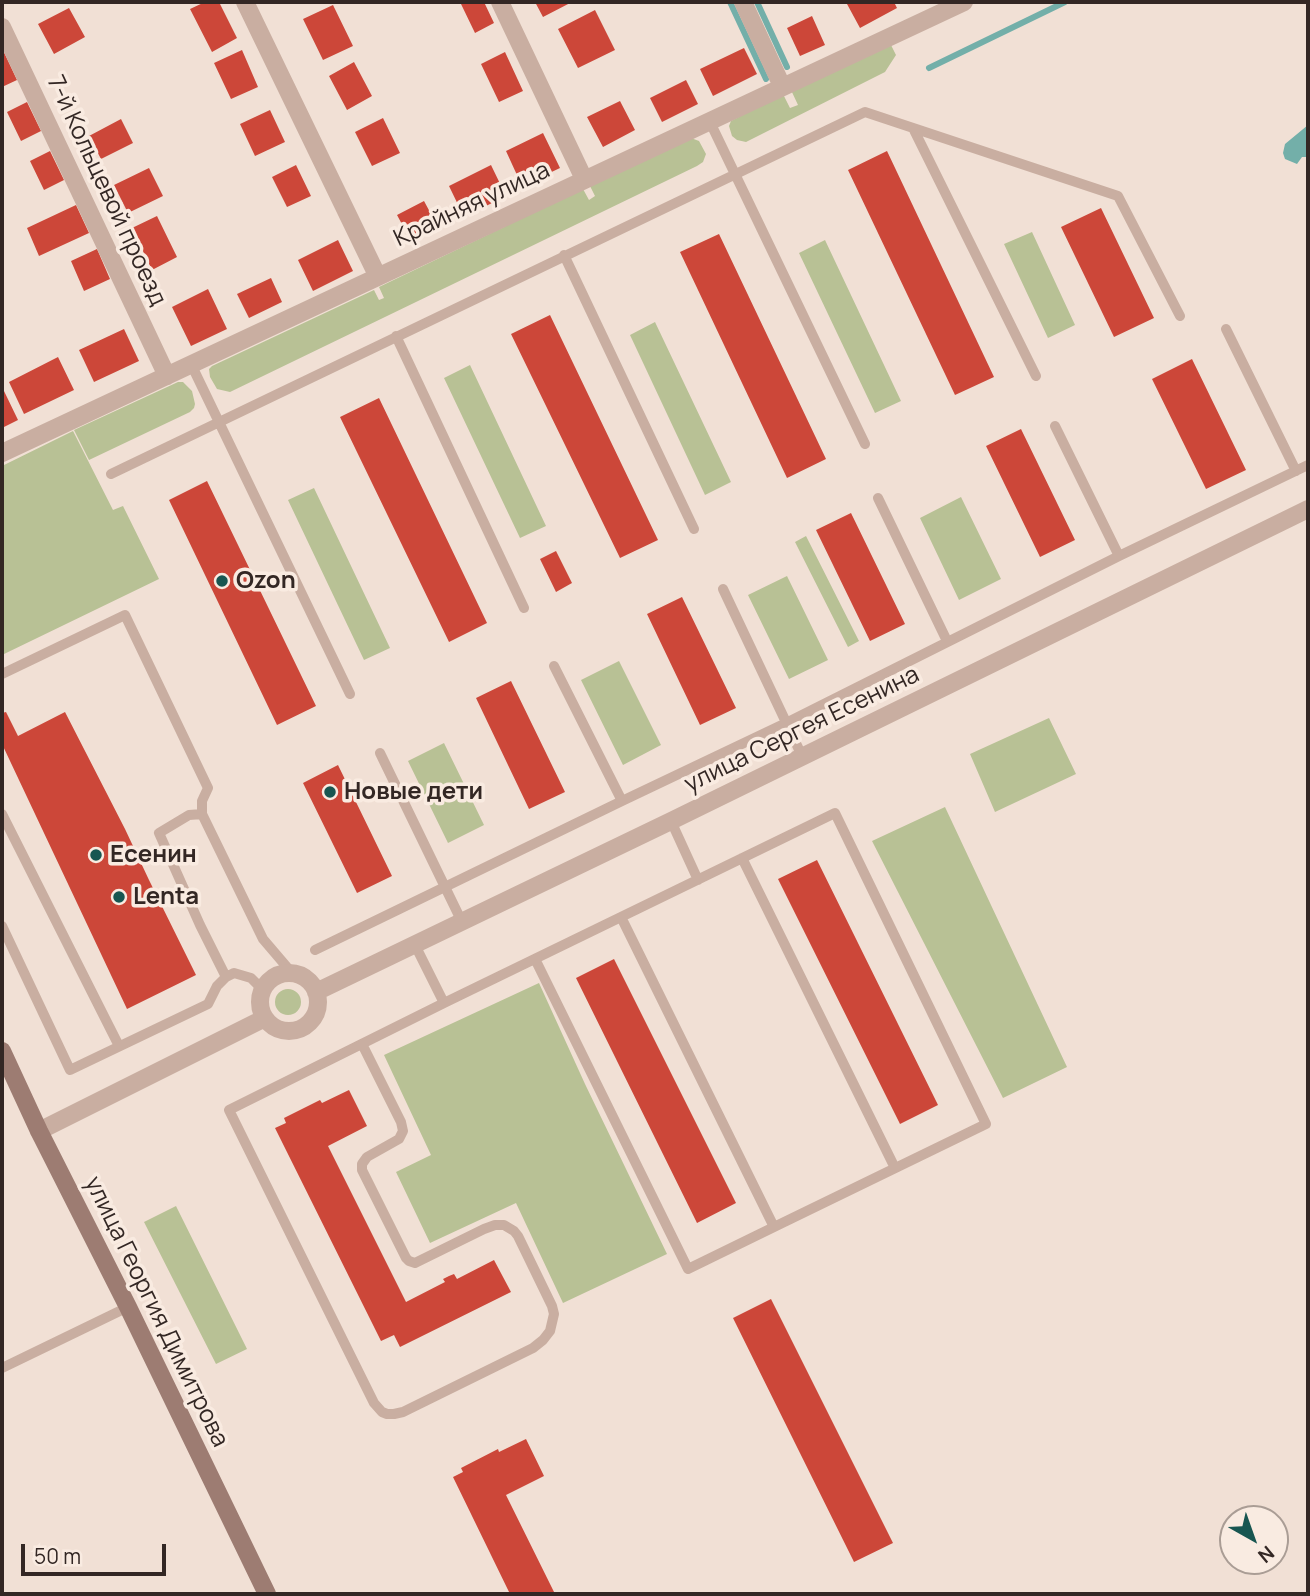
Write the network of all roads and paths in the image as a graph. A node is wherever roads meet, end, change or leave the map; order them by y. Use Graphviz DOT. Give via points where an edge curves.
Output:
graph roads {
  1 [pos="246,2"];
  2 [pos="500,2"];
  3 [pos="743,2"];
  4 [pos="964,2"];
  5 [pos="2,27"];
  6 [pos="782,86"];
  7 [pos="709,120"];
  8 [pos="913,128"];
  9 [pos="735,173"];
  10 [pos="584,179"];
  11 [pos="564,255"];
  12 [pos="378,277"];
  13 [pos="1180,316"];
  14 [pos="1226,329"];
  15 [pos="396,336"];
  16 [pos="191,364"];
  17 [pos="167,376"];
  18 [pos="1036,376"];
  19 [pos="218,422"];
  20 [pos="1055,426"];
  21 [pos="865,444"];
  22 [pos="2,453"];
  23 [pos="1308,465"];
  24 [pos="1296,471"];
  25 [pos="111,474"];
  26 [pos="878,498"];
  27 [pos="1308,509"];
  28 [pos="694,529"];
  29 [pos="1119,556"];
  30 [pos="723,589"];
  31 [pos="524,608"];
  32 [pos="947,641"];
  33 [pos="554,666"];
  34 [pos="2,674"];
  35 [pos="350,694"];
  36 [pos="786,723"];
  37 [pos="380,753"];
  38 [pos="802,756"];
  39 [pos="622,801"];
  40 [pos="2,814"];
  41 [pos="202,814"];
  42 [pos="671,821"];
  43 [pos="743,859"];
  44 [pos="698,880"];
  45 [pos="444,887"];
  46 [pos="621,917"];
  47 [pos="461,922"];
  48 [pos="2,926"];
  49 [pos="415,945"];
  50 [pos="315,950"];
  51 [pos="535,958"];
  52 [pos="292,973"];
  53 [pos="226,976"];
  54 [pos="263,990"];
  55 [pos="316,992"];
  56 [pos="444,1003"];
  57 [pos="265,1018"];
  58 [pos="362,1044"];
  59 [pos="119,1046"];
  60 [pos="2,1051"];
  61 [pos="39,1131"];
  62 [pos="895,1168"];
  63 [pos="774,1227"];
  64 [pos="128,1307"];
  65 [pos="2,1368"];
  66 [pos="267,1594"];
  1 -- 12 [label="street"];
  2 -- 10 [label="street"];
  3 -- 6 [label="street"];
  4 -- 6 [label="street, Крайняя улица"];
  5 -- 17 [label="street, 7-й Кольцевой проезд"];
  6 -- 7 [label="street, Крайняя улица"];
  7 -- 9 [label="lane"];
  7 -- 10 [label="street, Крайняя улица"];
  8 -- 9 [label="lane" via="865,112"];
  8 -- 13 [label="lane" via="1118,196"];
  8 -- 18 [label="lane"];
  9 -- 11 [label="lane"];
  9 -- 21 [label="lane"];
  10 -- 12 [label="street, Крайняя улица"];
  11 -- 15 [label="lane"];
  11 -- 28 [label="lane"];
  12 -- 16 [label="street, Крайняя улица"];
  14 -- 24 [label="lane"];
  15 -- 19 [label="lane"];
  15 -- 31 [label="lane"];
  16 -- 17 [label="street, Крайняя улица"];
  16 -- 19 [label="lane"];
  17 -- 22 [label="street, Крайняя улица"];
  19 -- 25 [label="lane"];
  19 -- 35 [label="lane"];
  20 -- 29 [label="lane"];
  23 -- 24 [label="lane"];
  24 -- 29 [label="lane"];
  26 -- 32 [label="lane"];
  27 -- 38 [label="street, улица Сергея Есенина"];
  29 -- 32 [label="lane"];
  30 -- 36 [label="lane"];
  32 -- 36 [label="lane"];
  33 -- 39 [label="lane"];
  34 -- 41 [label="lane" via="125,615 208,788"];
  36 -- 38 [label="lane"];
  36 -- 39 [label="lane"];
  37 -- 45 [label="lane"];
  38 -- 42 [label="street, улица Сергея Есенина"];
  39 -- 45 [label="lane"];
  40 -- 59 [label="lane"];
  41 -- 52 [label="lane" via="263,939"];
  41 -- 53 [label="lane" via="189,815 159,833"];
  42 -- 44 [label="lane"];
  42 -- 47 [label="street, улица Сергея Есенина"];
  43 -- 44 [label="lane"];
  43 -- 62 [label="lane"];
  43 -- 62 [label="lane" via="835,813 986,1124"];
  44 -- 46 [label="lane"];
  45 -- 47 [label="lane"];
  45 -- 50 [label="lane"];
  46 -- 51 [label="lane"];
  46 -- 63 [label="lane"];
  47 -- 49 [label="street, улица Сергея Есенина"];
  48 -- 59 [label="lane" via="70,1070"];
  49 -- 55 [label="street, улица Сергея Есенина"];
  49 -- 56 [label="lane"];
  51 -- 56 [label="lane"];
  51 -- 63 [label="lane" via="688,1269"];
  52 -- 54 [label="street" via="275,977"];
  52 -- 55 [label="street" via="307,979"];
  53 -- 54 [label="lane" via="234,972 251,978"];
  53 -- 59 [label="lane" via="208,1004"];
  54 -- 57 [label="street" via="260,998"];
  55 -- 57 [label="street" via="317,1009 301,1028 284,1030"];
  56 -- 58 [label="lane"];
  57 -- 61 [label="street"];
  58 -- 58 [label="lane" via="229,1110 374,1403 382,1412 394,1414 533,1348 550,1331 554,1314 518,1236 504,1224 415,1263 406,1258 362,1170 367,1157 399,1139 403,1131"];
  60 -- 61 [label="street, улица Георгия Димитрова"];
  61 -- 64 [label="street, улица Георгия Димитрова"];
  62 -- 63 [label="lane"];
  64 -- 65 [label="lane"];
  64 -- 66 [label="street, улица Георгия Димитрова"];
}
